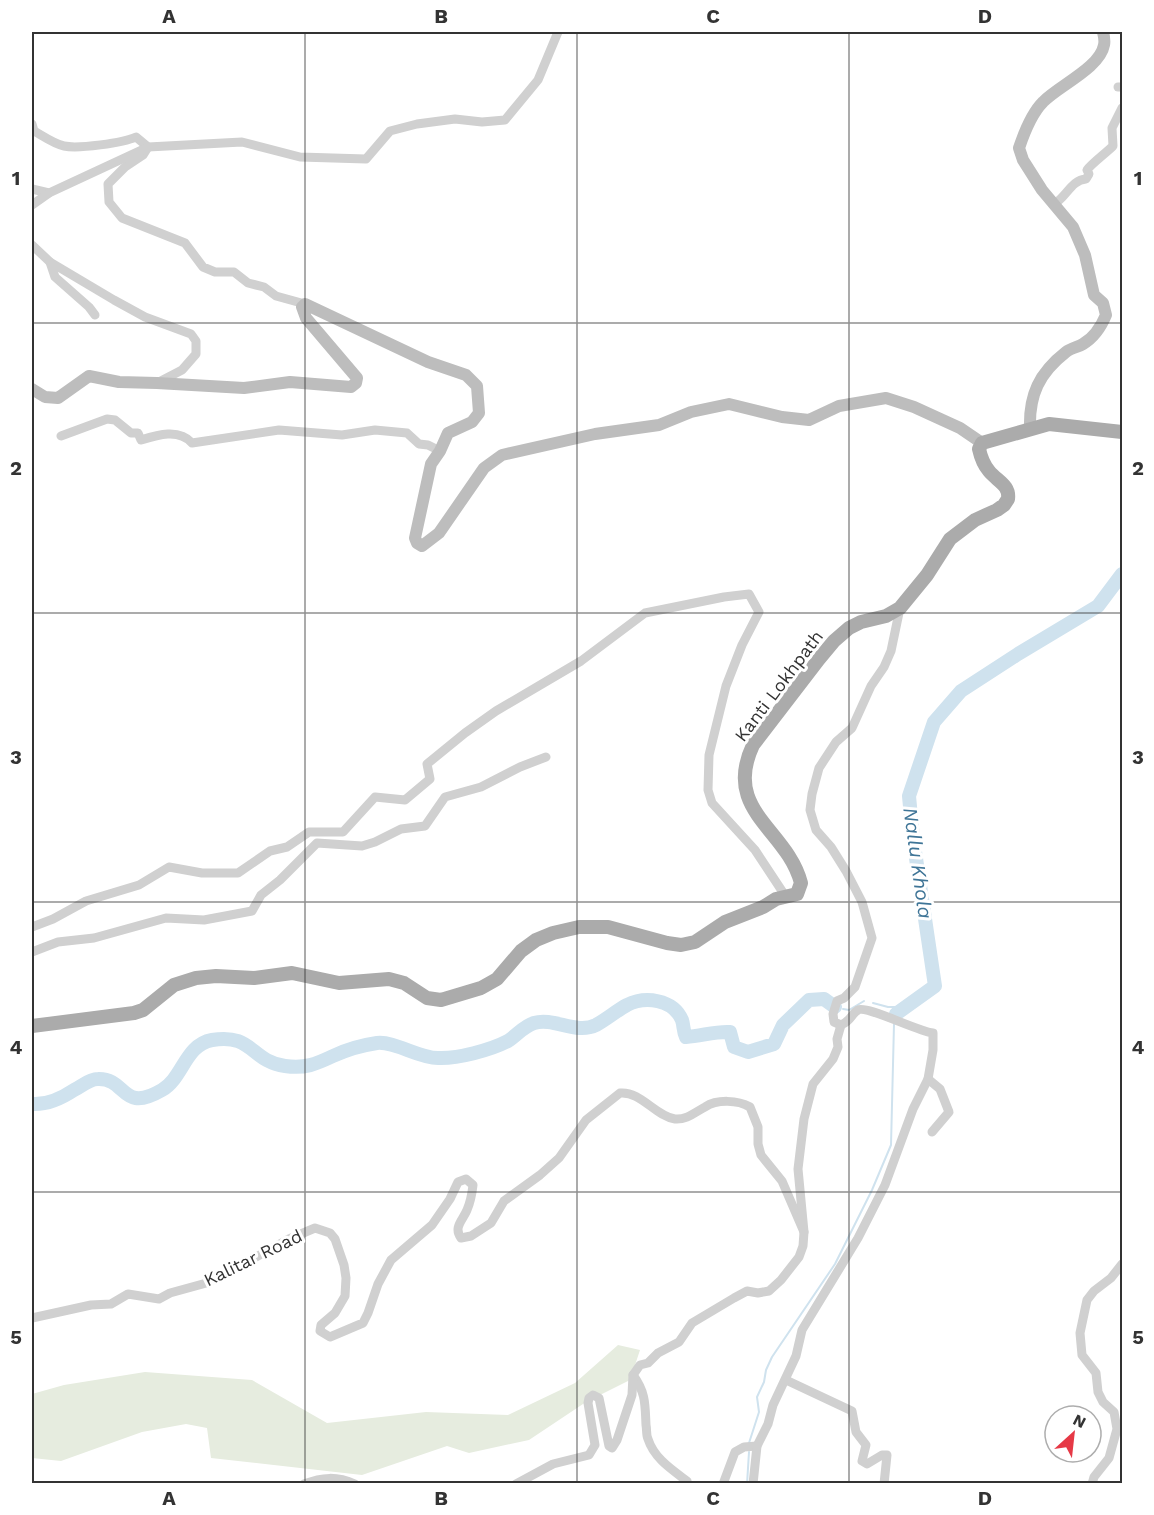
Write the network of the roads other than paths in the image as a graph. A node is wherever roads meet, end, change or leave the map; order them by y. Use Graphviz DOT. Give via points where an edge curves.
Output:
graph roads {
  1 [pos="558,32"];
  2 [pos="1103,32"];
  3 [pos="1122,108"];
  4 [pos="32,124"];
  5 [pos="148,147"];
  6 [pos="32,189"];
  7 [pos="49,192"];
  8 [pos="1054,204"];
  9 [pos="32,205"];
  10 [pos="32,245"];
  11 [pos="50,262"];
  12 [pos="305,304"];
  13 [pos="94,315"];
  14 [pos="157,383"];
  15 [pos="32,389"];
  16 [pos="1030,428"];
  17 [pos="1122,432"];
  18 [pos="61,436"];
  19 [pos="982,443"];
  20 [pos="440,451"];
  21 [pos="900,608"];
  22 [pos="546,757"];
  23 [pos="343,832"];
  24 [pos="362,846"];
  25 [pos="786,897"];
  26 [pos="32,927"];
  27 [pos="32,951"];
  28 [pos="841,1025"];
  29 [pos="32,1026"];
  30 [pos="928,1079"];
  31 [pos="932,1132"];
  32 [pos="804,1232"];
  33 [pos="1122,1264"];
  34 [pos="32,1318"];
  35 [pos="633,1375"];
  36 [pos="786,1380"];
  37 [pos="757,1446"];
  38 [pos="304,1484"];
  39 [pos="355,1484"];
  40 [pos="516,1484"];
  41 [pos="686,1484"];
  42 [pos="723,1484"];
  43 [pos="753,1484"];
  44 [pos="884,1484"];
  45 [pos="1092,1484"];
  1 -- 5 [label="street" via="538,80 505,120 455,119 390,131 366,159 300,156 243,142"];
  2 -- 8 [label="street" via="1101,53 1088,68 1043,102 1019,148"];
  3 -- 8 [label="street" via="1112,128 1113,146 1089,166 1086,179 1081,179"];
  4 -- 5 [label="street" via="34,132 64,146 111,144 136,137"];
  5 -- 7 [label="street"];
  5 -- 12 [label="street" via="108,184 109,202 123,218 185,243 203,267 215,272 234,272 276,296"];
  6 -- 7 [label="street"];
  7 -- 9 [label="street"];
  8 -- 16 [label="street" via="1073,227 1085,255 1094,295 1103,303 1106,315 1094,335 1068,351 1040,379 1031,397"];
  10 -- 11 [label="street"];
  11 -- 13 [label="street" via="55,277"];
  11 -- 14 [label="street" via="145,317 191,334 196,341 196,354 182,370"];
  12 -- 14 [label="street" via="302,311 306,318 357,378 351,387 290,382 244,388"];
  12 -- 20 [label="street" via="429,362 466,375 477,386 479,413 472,422 448,433"];
  14 -- 15 [label="street" via="88,376 52,399"];
  16 -- 17 [label="main road" via="1054,424"];
  16 -- 19 [label="main road"];
  18 -- 20 [label="street" via="107,419 138,433 141,440 165,433 187,437 192,443 279,430 342,435 375,430 407,433 418,444"];
  19 -- 20 [label="street" via="960,428 886,398 839,406 809,420 729,404 691,411 658,425 595,434 502,455 484,468 439,533 422,546 416,538 431,464"];
  19 -- 21 [label="main road, Kanti Lokhpath" via="981,460 1007,489 1008,499 950,539"];
  21 -- 25 [label="main road, Kanti Lokhpath" via="849,628 834,641 766,727 746,760 749,800 793,863 801,883 799,891"];
  21 -- 28 [label="street" via="884,667 852,728 836,742 819,768 812,794 810,810 816,830 846,871 862,902 872,938 855,987 837,1001 834,1022"];
  22 -- 24 [label="street" via="481,787 445,797 425,826 401,829"];
  23 -- 24 [label="street"];
  23 -- 25 [label="street" via="375,797 405,800 430,779 428,765 465,733 581,661 645,613 749,594 759,612 726,686 709,755 708,790 712,803 756,850"];
  23 -- 26 [label="street" via="309,832 237,873 202,873 169,867 139,885 86,901"];
  24 -- 27 [label="street" via="317,843 261,895 252,911 241,915 204,920 166,918"];
  25 -- 29 [label="main road" via="681,945 608,927 579,927 553,933 521,951 496,979 481,988 441,1000 427,998 389,978 339,983 292,974 216,976 174,985 143,1011"];
  28 -- 30 [label="street" via="861,1009 933,1033"];
  28 -- 32 [label="street" via="836,1053 813,1084 807,1102 798,1169"];
  30 -- 31 [label="street" via="940,1089 949,1112"];
  30 -- 36 [label="street" via="885,1185 802,1330"];
  32 -- 34 [label="street, Kalitar Road" via="782,1181 761,1155 758,1127 750,1107 738,1102 710,1104 677,1119 625,1092 586,1120 559,1158 504,1201 491,1223 482,1231 461,1238 458,1226 467,1211 473,1185 466,1179 458,1182 432,1225 391,1260 363,1323 330,1337 320,1331 321,1325 345,1296 346,1278 335,1239 315,1228 210,1282 159,1299 128,1294 111,1304"];
  32 -- 35 [label="street" via="799,1257 770,1291 747,1292 692,1323 679,1342 640,1365"];
  33 -- 45 [label="street" via="1087,1300 1080,1333 1082,1355 1096,1373 1098,1392 1113,1412 1117,1429 1109,1458"];
  35 -- 40 [label="street" via="632,1395 612,1448 599,1398 593,1395 588,1403 595,1445 589,1455 552,1464"];
  35 -- 41 [label="street" via="645,1400 647,1438 656,1455"];
  36 -- 37 [label="street"];
  36 -- 44 [label="street" via="852,1411 856,1432 866,1445 862,1461 867,1464 887,1455"];
  37 -- 42 [label="street" via="735,1452"];
  37 -- 43 [label="street"];
  38 -- 39 [label="street" via="338,1478"];
}
